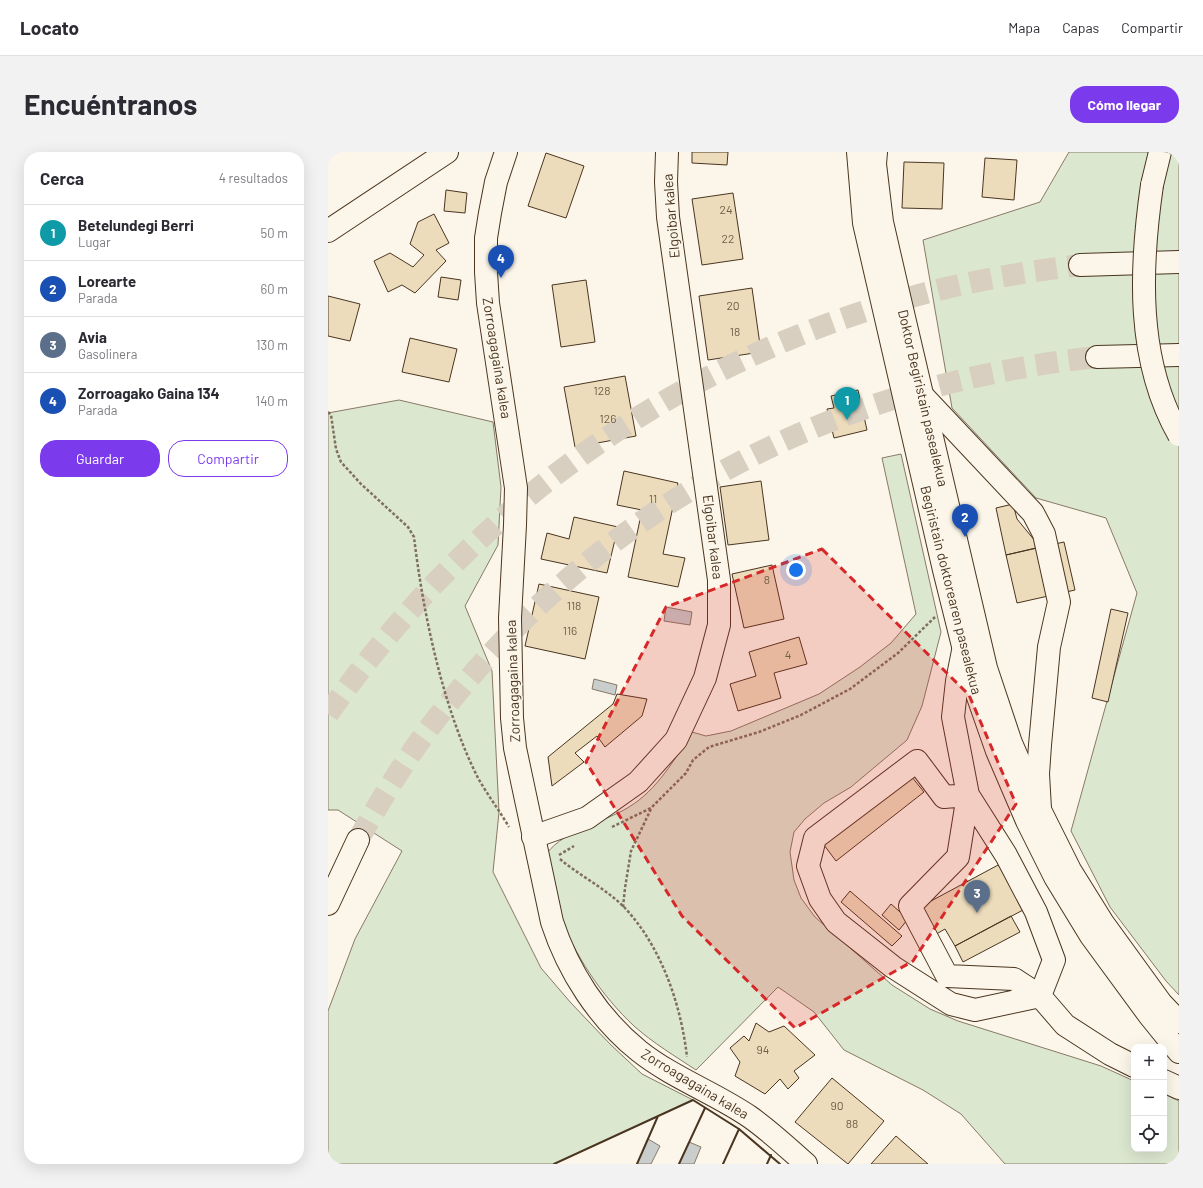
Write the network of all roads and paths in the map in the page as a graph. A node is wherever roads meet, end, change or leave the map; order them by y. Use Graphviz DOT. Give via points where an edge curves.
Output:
graph roads {
  1 [pos="447,152"];
  2 [pos="506,152"];
  3 [pos="667,152"];
  4 [pos="858,152"];
  5 [pos="876,152"];
  6 [pos="1160,152"];
  7 [pos="328,232"];
  8 [pos="1179,262"];
  9 [pos="1080,265"];
  10 [pos="1179,355"];
  11 [pos="1097,357"];
  12 [pos="922,395"];
  13 [pos="328,412"];
  14 [pos="1179,435"];
  15 [pos="955,610"];
  16 [pos="964,646"];
  17 [pos="968,794"];
  18 [pos="651,808"];
  19 [pos="1040,812"];
  20 [pos="511,829"];
  21 [pos="606,831"];
  22 [pos="539,836"];
  23 [pos="358,840"];
  24 [pos="576,845"];
  25 [pos="557,856"];
  26 [pos="328,904"];
  27 [pos="623,907"];
  28 [pos="1040,996"];
  29 [pos="1179,1022"];
  30 [pos="1179,1052"];
  31 [pos="1131,1064"];
  32 [pos="676,1074"];
  33 [pos="1167,1082"];
  34 [pos="1179,1088"];
  35 [pos="806,1164"];
  1 -- 7 [label="main road"];
  2 -- 22 [label="main road, Zorroagagaina kalea" via="496,182 490,213 486,238 486,272 488,303 516,488 510,618 512,718 515,748"];
  3 -- 22 [label="main road, Elgoibar kalea" via="668,217 720,580 719,624 705,678 676,740 638,782 587,818"];
  4 -- 15 [label="main road, Begiristain doktorearen pasealekua" via="864,223"];
  5 -- 12 [label="main road, Doktor Begiristain pasealekua" via="875,164 882,222"];
  6 -- 14 [label="main road, bridge" via="1145,233 1144,318 1149,352 1158,385"];
  8 -- 9 [label="main road"];
  10 -- 11 [label="main road"];
  12 -- 19 [label="main road, Doktor Begiristain pasealekua" via="986,668 1011,743"];
  12 -- 19 [label="main road" via="1033,513 1044,534 1059,602 1050,647 1040,745"];
  13 -- 20 [label="path" via="331,415 340,462 408,527 414,537 426,614 443,683 461,737 479,778"];
  15 -- 16 [label="main road, Begiristain doktorearen pasealekua"];
  15 -- 18 [label="path" via="938,614 898,653 850,689 801,715 759,732 709,747 693,760 686,773"];
  16 -- 17 [label="main road" via="953,717"];
  16 -- 30 [label="main road, Begiristain doktorearen pasealekua" via="970,674 997,751 1027,821 1055,877 1090,936"];
  17 -- 28 [label="main road" via="1013,868 1036,912 1054,960"];
  17 -- 28 [label="main road" via="958,857 910,906 947,976 1014,979"];
  17 -- 28 [label="main road" via="944,797 917,761 815,838 808,866 820,899 836,922 893,967 951,1004 975,1010"];
  18 -- 21 [label="path"];
  18 -- 27 [label="path" via="631,851"];
  19 -- 29 [label="main road, Doktor Begiristain pasealekua" via="1070,870 1103,923 1161,1003"];
  22 -- 25 [label="path"];
  22 -- 32 [label="main road, Zorroagagaina kalea" via="552,922 560,948 574,974 589,997 619,1032 639,1051"];
  23 -- 26 [label="main road"];
  24 -- 25 [label="path"];
  25 -- 27 [label="path"];
  27 -- 32 [label="path" via="646,935 678,1006 687,1056"];
  28 -- 31 [label="main road" via="1065,1025"];
  32 -- 35 [label="main road, Zorroagagaina kalea" via="750,1117"];
  33 -- 34 [label="main road"];
}
